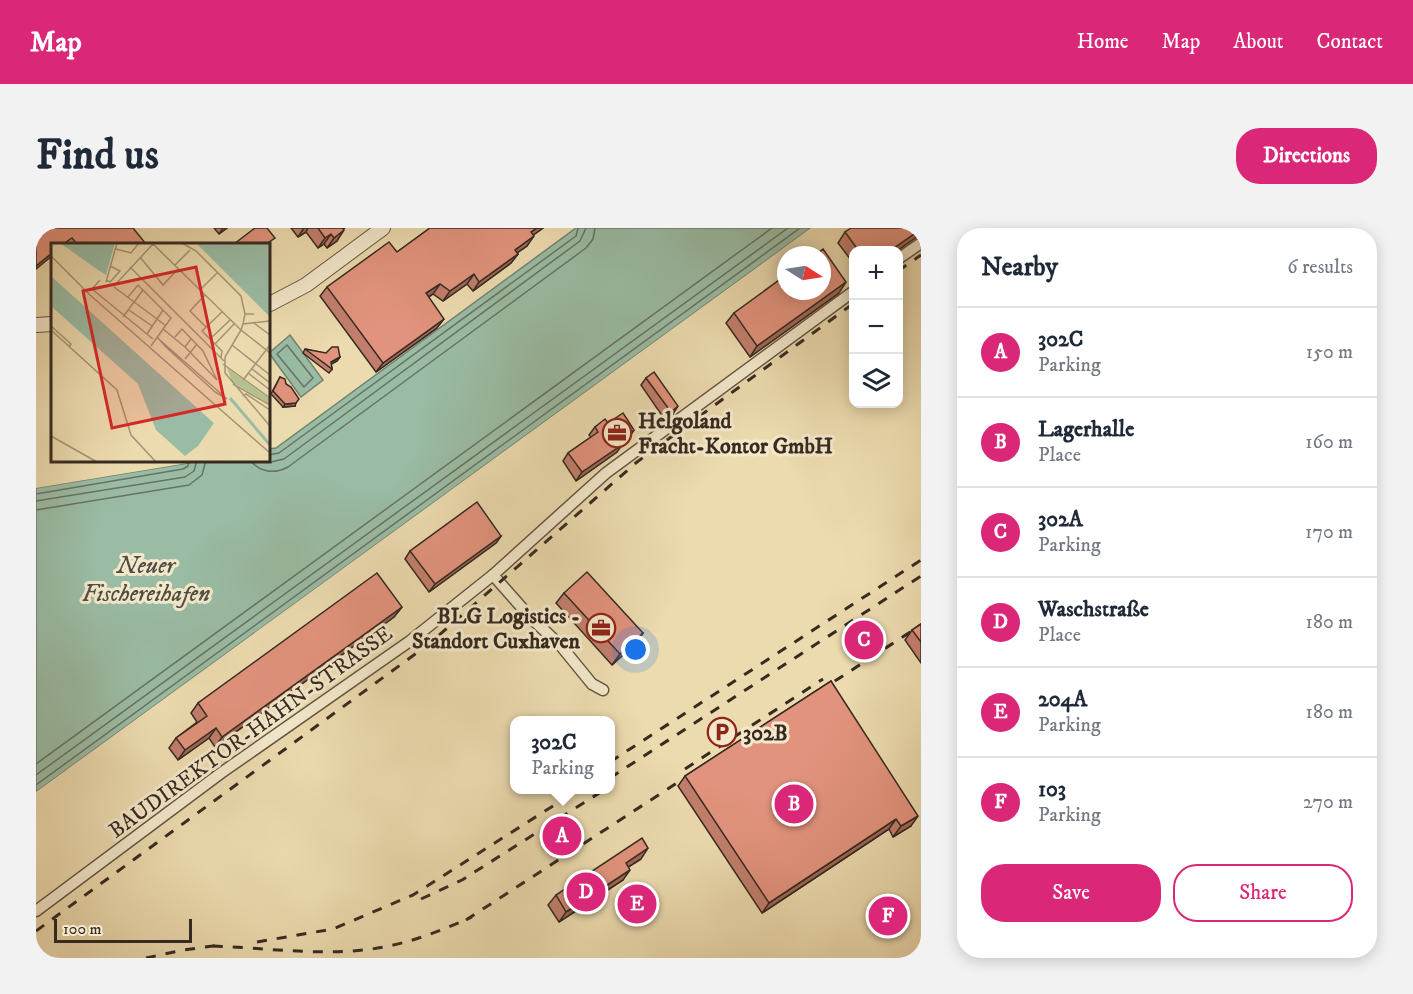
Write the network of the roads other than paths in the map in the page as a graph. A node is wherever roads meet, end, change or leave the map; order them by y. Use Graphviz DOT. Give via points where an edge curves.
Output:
graph roads {
  1 [pos="383,228"];
  2 [pos="921,243"];
  3 [pos="903,256"];
  4 [pos="849,295"];
  5 [pos="270,304"];
  6 [pos="51,324"];
  7 [pos="36,325"];
  8 [pos="493,575"];
  9 [pos="603,690"];
  10 [pos="36,911"];
  1 -- 5 [label="street" via="306,285"];
  2 -- 3 [label="street"];
  4 -- 8 [label="street, BAUDIREKTOR-HAHN-STRASSE" via="606,473"];
  6 -- 7 [label="street"];
  8 -- 9 [label="street" via="591,684"];
  8 -- 10 [label="street, BAUDIREKTOR-HAHN-STRASSE" via="410,640"];
}
